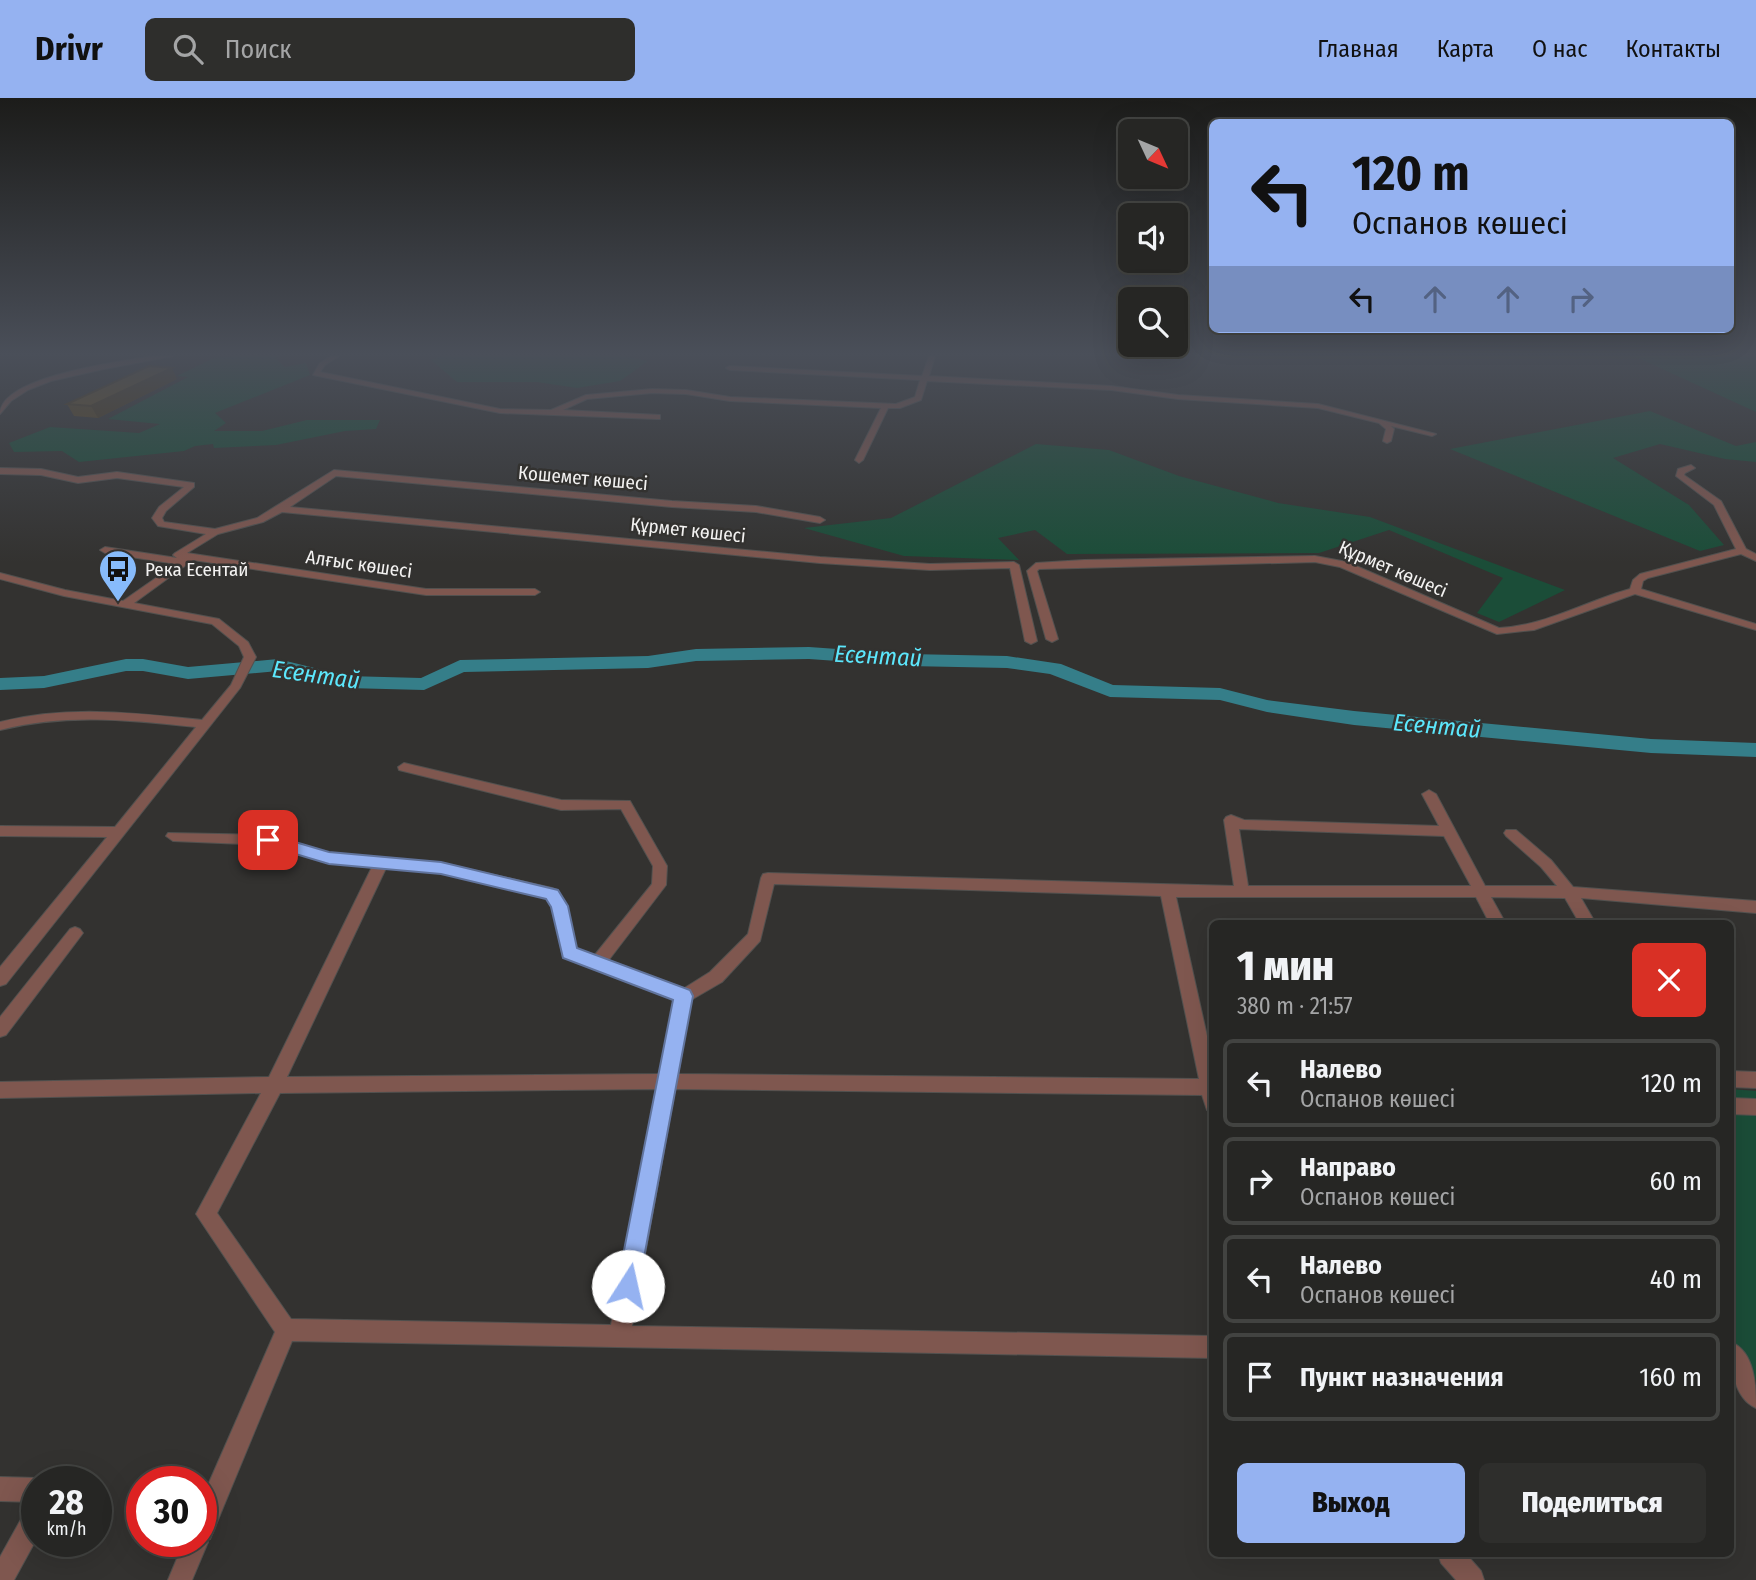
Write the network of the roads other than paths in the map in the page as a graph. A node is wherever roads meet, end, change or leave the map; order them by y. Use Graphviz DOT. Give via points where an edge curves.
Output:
graph roads {
  1 [pos="876,425"];
  2 [pos="1386,425"];
  3 [pos="1399,425"];
  4 [pos="1432,433"];
  5 [pos="1387,441"];
  6 [pos="859,460"];
  7 [pos="1691,468"];
  8 [pos="0,471"];
  9 [pos="281,509"];
  10 [pos="820,520"];
  11 [pos="215,532"];
  12 [pos="105,550"];
  13 [pos="1742,551"];
  14 [pos="186,558"];
  15 [pos="1756,558"];
  16 [pos="0,576"];
  17 [pos="1635,591"];
  18 [pos="535,592"];
  19 [pos="127,603"];
  20 [pos="1756,627"];
  21 [pos="1052,639"];
  22 [pos="1031,641"];
  23 [pos="206,724"];
  24 [pos="0,726"];
  25 [pos="404,767"];
  26 [pos="1429,794"];
  27 [pos="0,831"];
  28 [pos="1450,831"];
  29 [pos="120,832"];
  30 [pos="1511,832"];
  31 [pos="173,836"];
  32 [pos="382,862"];
  33 [pos="1167,891"];
  34 [pos="1482,891"];
  35 [pos="1242,892"];
  36 [pos="1571,892"];
  37 [pos="1756,907"];
  38 [pos="1496,920"];
  39 [pos="1586,920"];
  40 [pos="75,933"];
  41 [pos="597,963"];
  42 [pos="0,979"];
  43 [pos="684,996"];
  44 [pos="0,1030"];
  45 [pos="1734,1079"];
  46 [pos="1756,1080"];
  47 [pos="665,1082"];
  48 [pos="275,1084"];
  49 [pos="1209,1084"];
  50 [pos="0,1090"];
  51 [pos="1209,1093"];
  52 [pos="1734,1106"];
  53 [pos="1756,1107"];
  54 [pos="286,1330"];
  55 [pos="619,1338"];
  56 [pos="1209,1348"];
  57 [pos="1734,1362"];
  58 [pos="1756,1397"];
  59 [pos="0,1489"];
  60 [pos="21,1490"];
  61 [pos="217,1492"];
  62 [pos="21,1543"];
  63 [pos="190,1557"];
  64 [pos="1453,1557"];
  65 [pos="1,1580"];
  66 [pos="180,1580"];
  67 [pos="1472,1580"];
  1 -- 6 [label="street"];
  2 -- 5 [label="street" via="1390,429"];
  3 -- 4 [label="street"];
  7 -- 13 [label="street" via="1680,476 1718,503"];
  8 -- 11 [label="street" via="41,472 78,480 117,475 191,485 162,509 157,519 161,524"];
  9 -- 10 [label="street, Кошемет көшесі" via="334,473 756,509"];
  9 -- 11 [label="street, Кошемет көшесі"];
  9 -- 22 [label="street, Құрмет көшесі" via="847,563 1014,565"];
  11 -- 14 [label="street, Кошемет көшесі"];
  12 -- 14 [label="street, Алғыс көшесі"];
  13 -- 15 [label="street"];
  13 -- 17 [label="street" via="1644,576"];
  14 -- 18 [label="street, Алғыс көшесі" via="426,592"];
  14 -- 19 [label="street, Кошемет көшесі"];
  16 -- 19 [label="street"];
  17 -- 20 [label="street"];
  17 -- 21 [label="street, Құрмет көшесі" via="1510,632 1485,627 1329,560 1048,564 1032,571"];
  19 -- 23 [label="street" via="215,621 244,644 250,657 236,686"];
  23 -- 24 [label="street" via="93,715 21,719"];
  23 -- 29 [label="street"];
  25 -- 41 [label="street" via="561,805 625,804 660,866 659,885"];
  26 -- 28 [label="street"];
  27 -- 29 [label="street"];
  28 -- 34 [label="street"];
  28 -- 35 [label="street" via="1242,825 1231,820"];
  29 -- 42 [label="street"];
  30 -- 36 [label="street" via="1552,867"];
  31 -- 32 [label="street" via="268,840 329,858"];
  32 -- 41 [label="street" via="441,868 552,894 569,953"];
  32 -- 48 [label="street"];
  33 -- 35 [label="street"];
  33 -- 43 [label="street" via="768,878 755,937 716,977"];
  33 -- 49 [label="street"];
  34 -- 35 [label="street"];
  34 -- 36 [label="street"];
  34 -- 38 [label="street"];
  36 -- 37 [label="street"];
  36 -- 39 [label="street"];
  40 -- 44 [label="street"];
  41 -- 43 [label="street"];
  43 -- 47 [label="street"];
  45 -- 46 [label="street"];
  47 -- 48 [label="street"];
  47 -- 51 [label="street"];
  47 -- 55 [label="street"];
  48 -- 50 [label="street"];
  48 -- 54 [label="street" via="206,1214"];
  52 -- 53 [label="street"];
  54 -- 55 [label="street"];
  54 -- 61 [label="street"];
  55 -- 56 [label="street"];
  57 -- 58 [label="street"];
  59 -- 60 [label="street"];
  62 -- 65 [label="street"];
  63 -- 66 [label="street"];
  64 -- 67 [label="street"];
}
